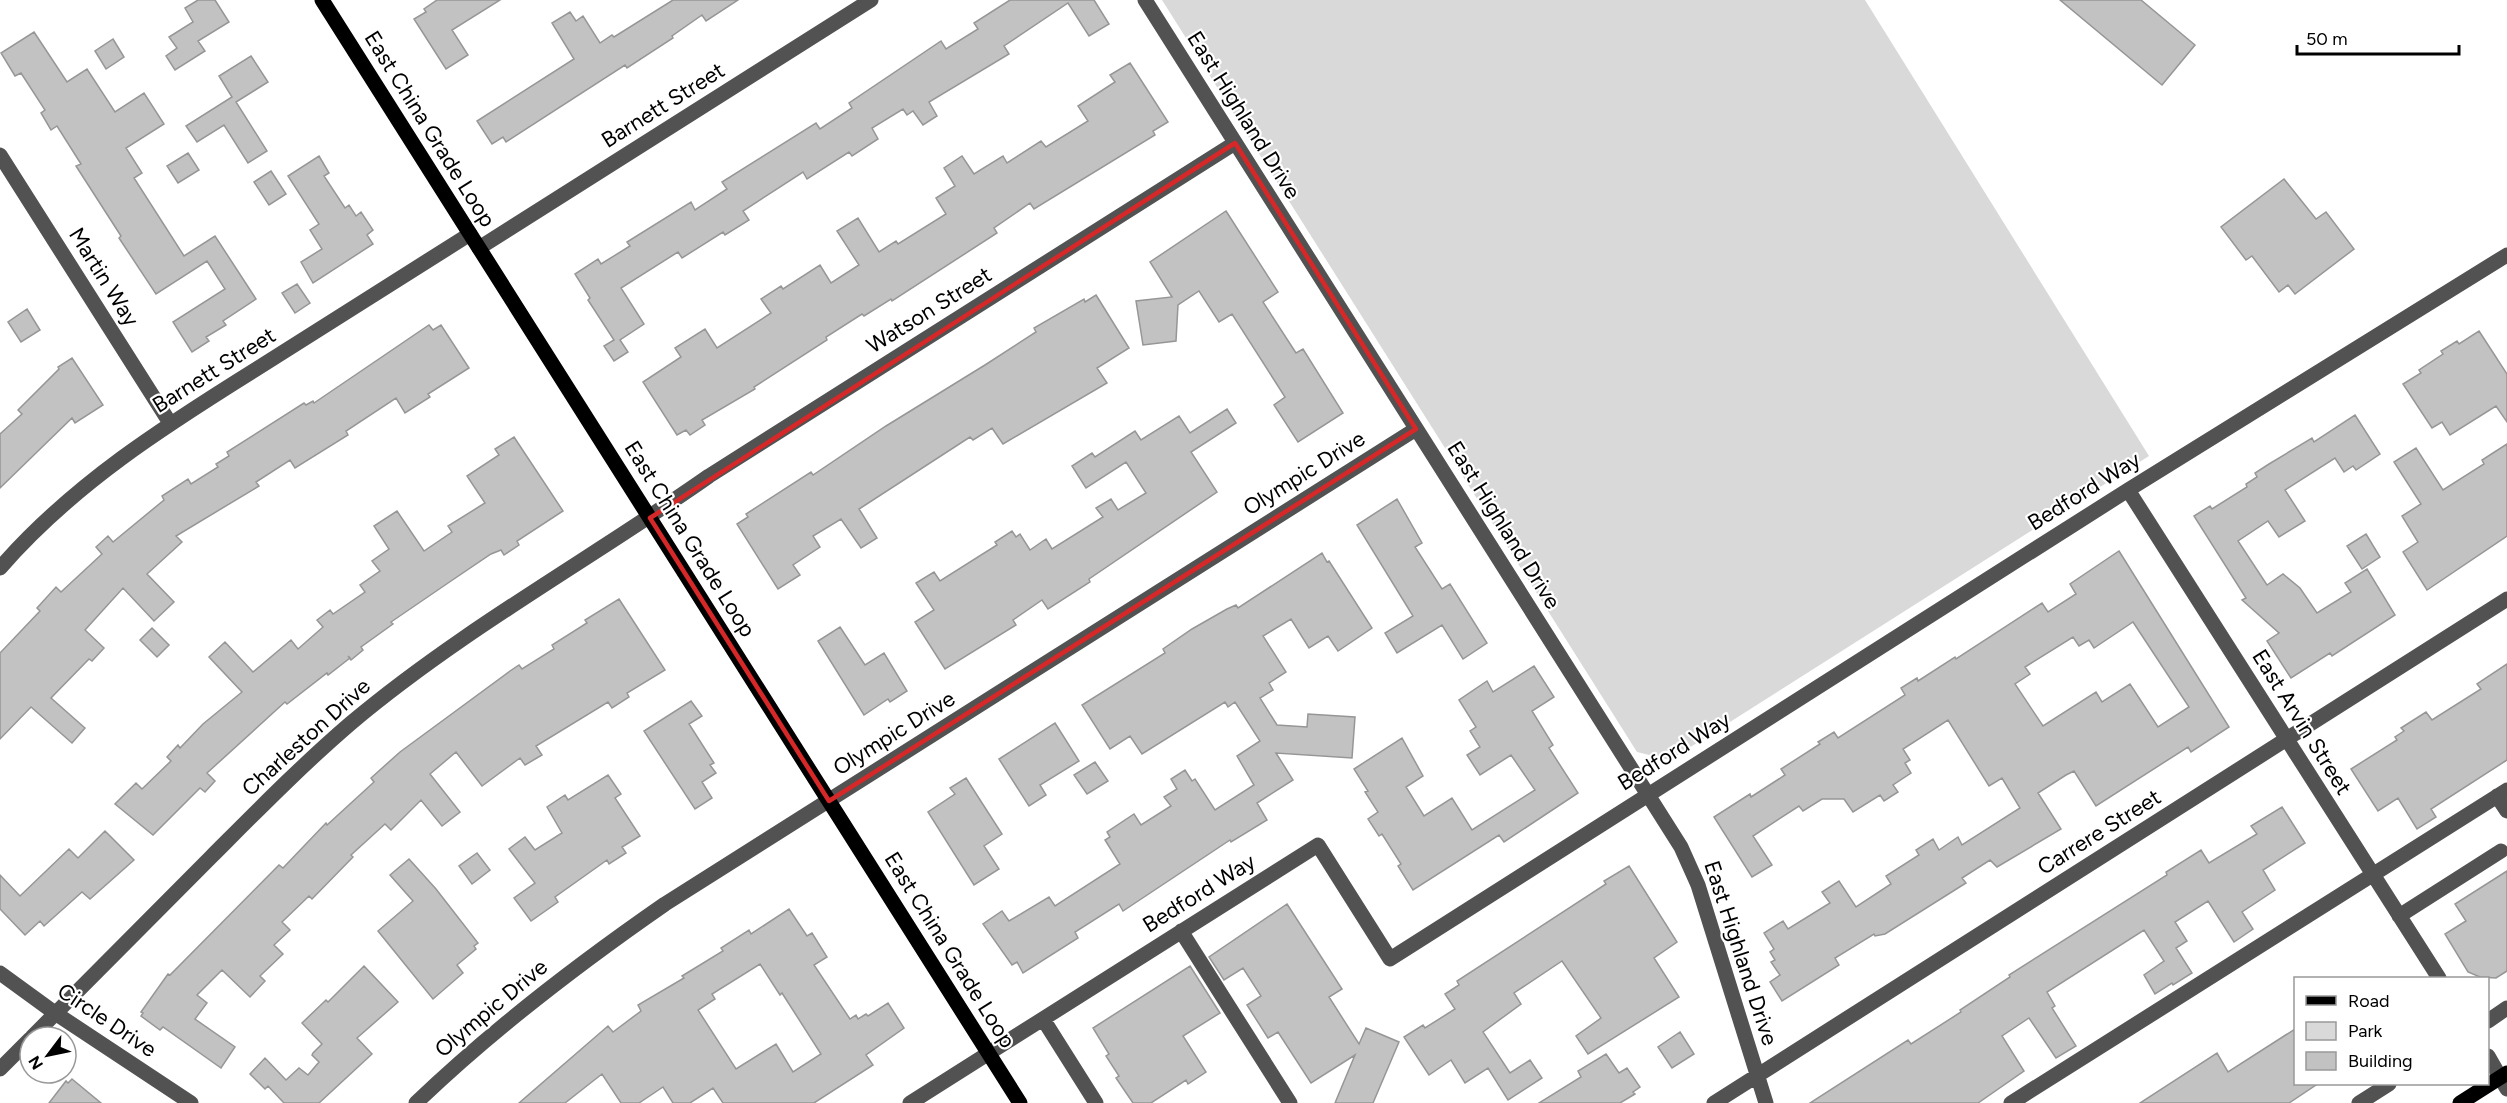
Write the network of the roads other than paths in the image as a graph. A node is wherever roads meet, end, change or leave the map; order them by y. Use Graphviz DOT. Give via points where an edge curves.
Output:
graph roads {
  1 [pos="871,0"];
  2 [pos="1145,0"];
  3 [pos="328,2"];
  4 [pos="1235,143"];
  5 [pos="0,155"];
  6 [pos="470,234"];
  7 [pos="479,248"];
  8 [pos="2507,255"];
  9 [pos="170,423"];
  10 [pos="1416,429"];
  11 [pos="2128,490"];
  12 [pos="650,518"];
  13 [pos="0,568"];
  14 [pos="2507,599"];
  15 [pos="2287,739"];
  16 [pos="2502,793"];
  17 [pos="1648,795"];
  18 [pos="829,801"];
  19 [pos="2507,811"];
  20 [pos="2501,851"];
  21 [pos="2373,875"];
  22 [pos="2399,916"];
  23 [pos="1181,931"];
  24 [pos="0,972"];
  25 [pos="2438,977"];
  26 [pos="2507,1008"];
  27 [pos="55,1013"];
  28 [pos="1043,1018"];
  29 [pos="2489,1020"];
  30 [pos="43,1025"];
  31 [pos="18,1051"];
  32 [pos="988,1053"];
  33 [pos="2489,1059"];
  34 [pos="0,1069"];
  35 [pos="1757,1076"];
  36 [pos="2505,1080"];
  37 [pos="2386,1085"];
  38 [pos="913,1102"];
  39 [pos="191,1103"];
  40 [pos="416,1103"];
  41 [pos="1020,1103"];
  42 [pos="1096,1103"];
  43 [pos="1290,1103"];
  44 [pos="1714,1103"];
  45 [pos="1766,1103"];
  46 [pos="2012,1103"];
  47 [pos="2359,1103"];
  48 [pos="2460,1103"];
  1 -- 7 [label="street, Barnett Street"];
  2 -- 4 [label="street, East Highland Drive"];
  3 -- 6 [label="main road, East China Grade Loop"];
  4 -- 10 [label="street, East Highland Drive"];
  4 -- 12 [label="street, Watson Street" via="709,476"];
  5 -- 9 [label="street, Martin Way"];
  6 -- 7 [label="main road, East China Grade Loop"];
  6 -- 9 [label="street, Barnett Street"];
  7 -- 12 [label="main road, East China Grade Loop"];
  8 -- 11 [label="street, Bedford Way"];
  9 -- 13 [label="street, Barnett Street" via="113,462 60,506"];
  10 -- 17 [label="street, East Highland Drive"];
  10 -- 18 [label="street, Olympic Drive"];
  11 -- 15 [label="street, East Arvin Street"];
  11 -- 17 [label="street, Bedford Way"];
  12 -- 18 [label="main road, East China Grade Loop"];
  12 -- 27 [label="street, Charleston Drive" via="477,628 351,723 293,775"];
  14 -- 15 [label="street, Carrere Street"];
  15 -- 21 [label="street, East Arvin Street"];
  15 -- 35 [label="street, Carrere Street"];
  16 -- 19 [label="street"];
  16 -- 21 [label="street"];
  17 -- 23 [label="street, Bedford Way" via="1390,959 1318,845"];
  17 -- 35 [label="street, East Highland Drive" via="1681,847 1698,885"];
  18 -- 32 [label="main road, East China Grade Loop"];
  18 -- 40 [label="street, Olympic Drive" via="665,904 589,957 516,1014"];
  20 -- 22 [label="street"];
  21 -- 22 [label="street, East Arvin Street"];
  21 -- 46 [label="street"];
  22 -- 25 [label="street, East Arvin Street"];
  23 -- 28 [label="street, Bedford Way"];
  23 -- 43 [label="street"];
  24 -- 27 [label="street, Circle Drive"];
  26 -- 29 [label="street"];
  27 -- 30 [label="street, Charleston Drive"];
  27 -- 39 [label="street, Circle Drive"];
  28 -- 32 [label="street, Bedford Way"];
  28 -- 42 [label="street"];
  31 -- 34 [label="street, Charleston Drive"];
  32 -- 38 [label="street, Bedford Way"];
  32 -- 41 [label="main road, East China Grade Loop"];
  33 -- 36 [label="street"];
  35 -- 44 [label="street, Carrere Street"];
  35 -- 45 [label="street, East Highland Drive"];
  36 -- 48 [label="main road"];
  37 -- 47 [label="street"];
}
